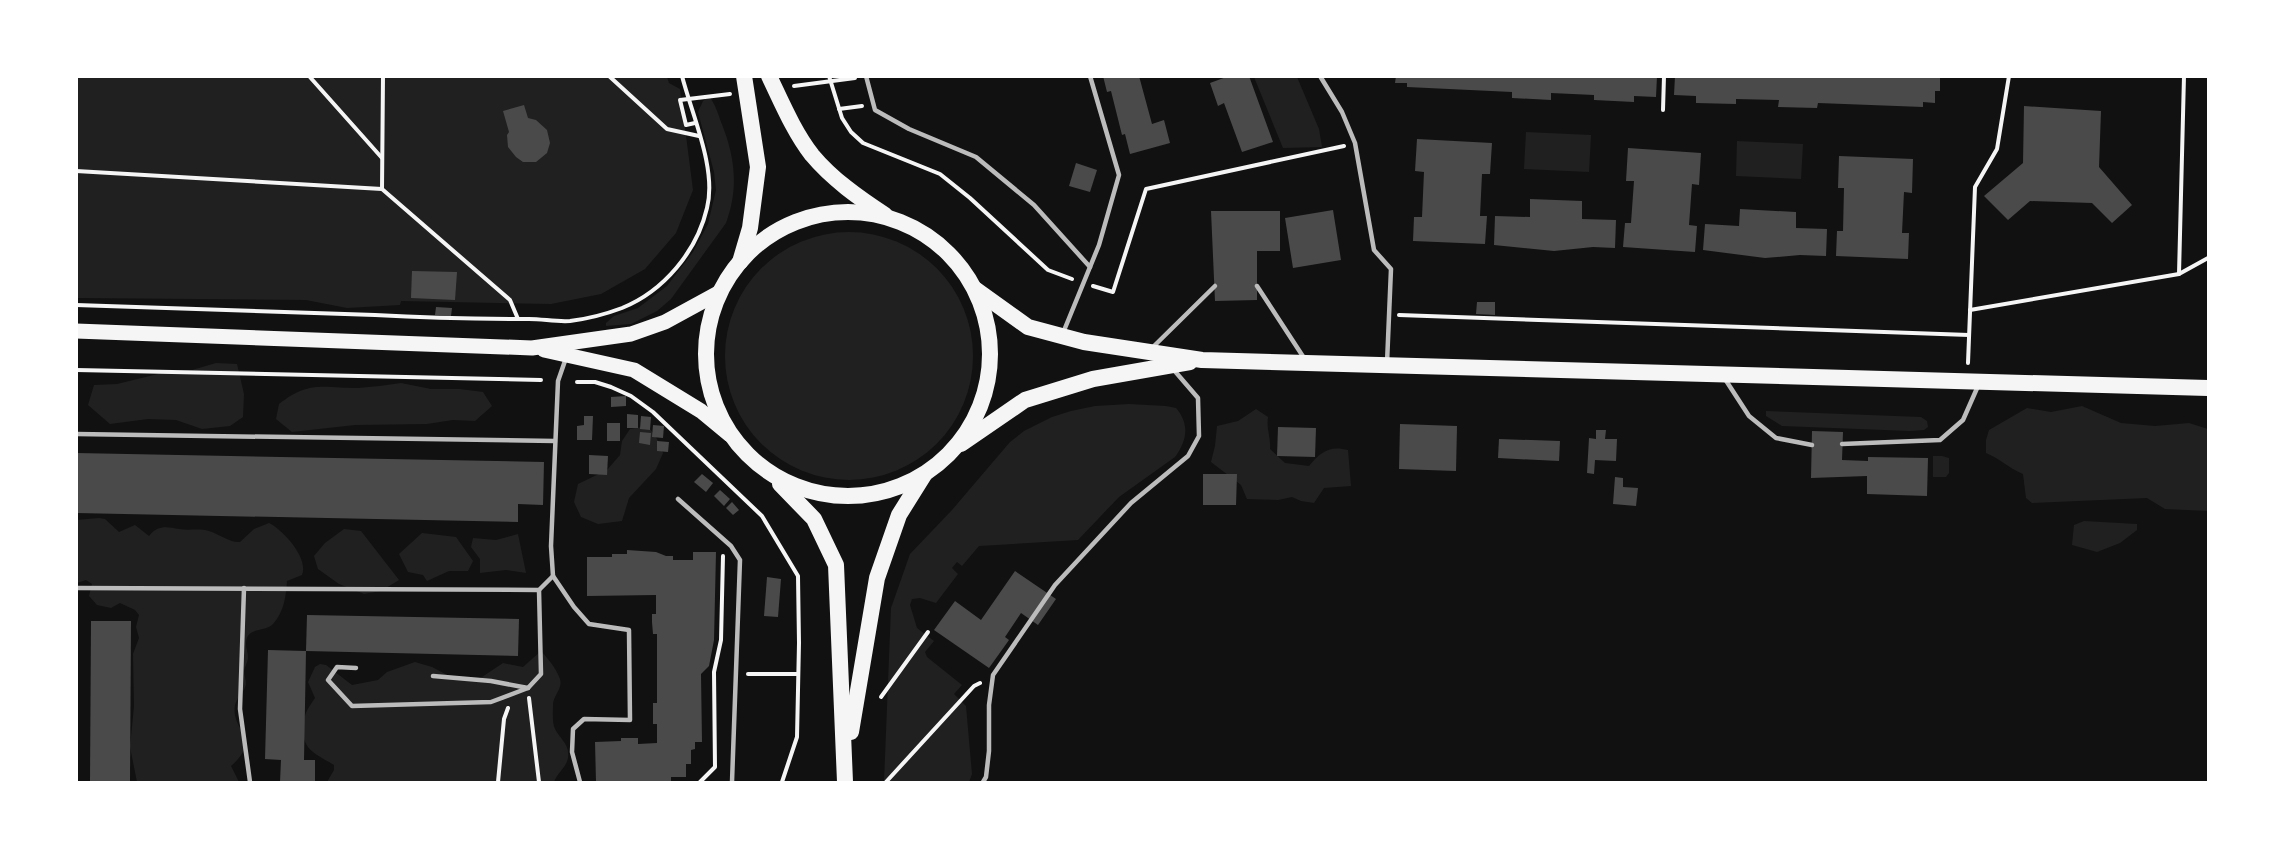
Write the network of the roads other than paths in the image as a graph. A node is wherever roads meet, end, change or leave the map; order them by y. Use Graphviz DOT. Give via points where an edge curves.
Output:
graph roads {
  1 [pos="744,76"];
  2 [pos="769,76"];
  3 [pos="866,76"];
  4 [pos="1090,76"];
  5 [pos="1320,76"];
  6 [pos="890,218"];
  7 [pos="740,261"];
  8 [pos="1090,267"];
  9 [pos="1215,286"];
  10 [pos="1257,286"];
  11 [pos="975,289"];
  12 [pos="720,292"];
  13 [pos="76,331"];
  14 [pos="1062,336"];
  15 [pos="532,348"];
  16 [pos="1147,353"];
  17 [pos="567,355"];
  18 [pos="1202,360"];
  19 [pos="1307,363"];
  20 [pos="1387,365"];
  21 [pos="1171,366"];
  22 [pos="1722,374"];
  23 [pos="1974,382"];
  24 [pos="2208,388"];
  25 [pos="76,434"];
  26 [pos="730,435"];
  27 [pos="555,441"];
  28 [pos="1842,444"];
  29 [pos="1812,445"];
  30 [pos="956,447"];
  31 [pos="766,471"];
  32 [pos="924,475"];
  33 [pos="678,500"];
  34 [pos="553,576"];
  35 [pos="76,588"];
  36 [pos="244,588"];
  37 [pos="538,590"];
  38 [pos="356,668"];
  39 [pos="433,676"];
  40 [pos="528,688"];
  41 [pos="845,774"];
  42 [pos="250,783"];
  43 [pos="580,783"];
  44 [pos="732,783"];
  45 [pos="983,783"];
  1 -- 7 [label="highway" via="758,168 750,228"];
  2 -- 6 [label="highway" via="813,155 852,193"];
  3 -- 8 [label="lane" via="875,110 976,157 1034,205"];
  4 -- 8 [label="lane" via="1119,175"];
  5 -- 20 [label="lane" via="1355,143 1374,250 1391,269"];
  6 -- 7 [label="highway" via="858,212 825,214 793,223 764,239"];
  6 -- 11 [label="highway" via="940,245"];
  7 -- 12 [label="highway"];
  8 -- 14 [label="lane"];
  9 -- 16 [label="lane"];
  10 -- 19 [label="lane"];
  11 -- 14 [label="highway" via="1028,327"];
  11 -- 30 [label="highway" via="988,329 990,371 979,411"];
  12 -- 15 [label="main road" via="665,322 631,334"];
  12 -- 26 [label="highway" via="706,340 710,390"];
  13 -- 15 [label="main road"];
  14 -- 16 [label="highway"];
  15 -- 17 [label="main road"];
  16 -- 18 [label="highway"];
  17 -- 26 [label="main road" via="634,370 701,411"];
  17 -- 27 [label="lane" via="558,381"];
  18 -- 19 [label="highway"];
  18 -- 21 [label="highway"];
  19 -- 20 [label="highway"];
  20 -- 22 [label="highway"];
  21 -- 30 [label="highway" via="1093,379 1025,400"];
  21 -- 45 [label="lane" via="1198,398 1199,436 1188,456 1131,503 1054,585 993,675 989,751"];
  22 -- 23 [label="highway"];
  22 -- 29 [label="lane" via="1749,416 1776,438"];
  23 -- 24 [label="highway"];
  23 -- 28 [label="lane" via="1963,420 1940,440"];
  25 -- 27 [label="lane"];
  26 -- 31 [label="highway"];
  27 -- 34 [label="lane" via="550,546"];
  30 -- 32 [label="highway"];
  31 -- 32 [label="highway" via="804,490 845,497 886,492"];
  31 -- 41 [label="highway" via="814,519 836,565"];
  32 -- 41 [label="highway" via="899,515 877,578"];
  33 -- 44 [label="lane" via="724,540 740,560"];
  34 -- 37 [label="lane"];
  34 -- 43 [label="lane" via="589,624 628,630 630,720 584,719 573,729 572,752"];
  35 -- 36 [label="lane"];
  36 -- 37 [label="lane"];
  36 -- 42 [label="lane" via="240,709"];
  37 -- 40 [label="lane" via="541,674"];
  38 -- 40 [label="lane" via="337,667 328,680 352,706 491,702"];
  39 -- 40 [label="lane"];
}
